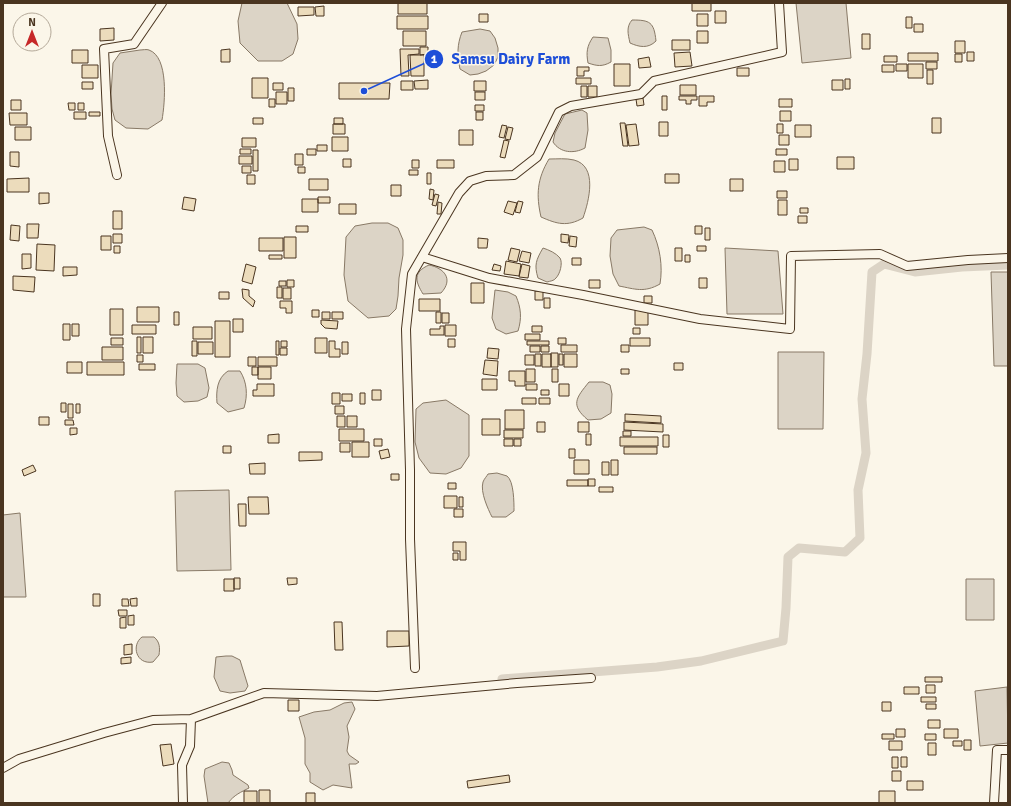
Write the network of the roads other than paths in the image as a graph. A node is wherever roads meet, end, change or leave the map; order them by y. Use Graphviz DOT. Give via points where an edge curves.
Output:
graph roads {
  1 [pos="162,3"];
  2 [pos="779,3"];
  3 [pos="117,175"];
  4 [pos="422,258"];
  5 [pos="1008,258"];
  6 [pos="415,668"];
  7 [pos="591,678"];
  8 [pos="191,719"];
  9 [pos="1008,750"];
  10 [pos="3,768"];
  11 [pos="183,803"];
  12 [pos="994,803"];
  1 -- 3 [label="street" via="134,44 104,48 108,136"];
  2 -- 4 [label="street" via="782,52 654,81 641,94 571,106 559,112 537,157 514,175 486,176 470,181 459,193"];
  4 -- 5 [label="street" via="489,278 700,318 790,329 791,256 880,254 908,266"];
  4 -- 6 [label="street" via="412,274 406,329"];
  7 -- 8 [label="street" via="377,696 264,693"];
  8 -- 10 [label="street" via="153,720 19,759"];
  8 -- 11 [label="street" via="190,746 182,765"];
  9 -- 12 [label="street" via="997,750"];
}
